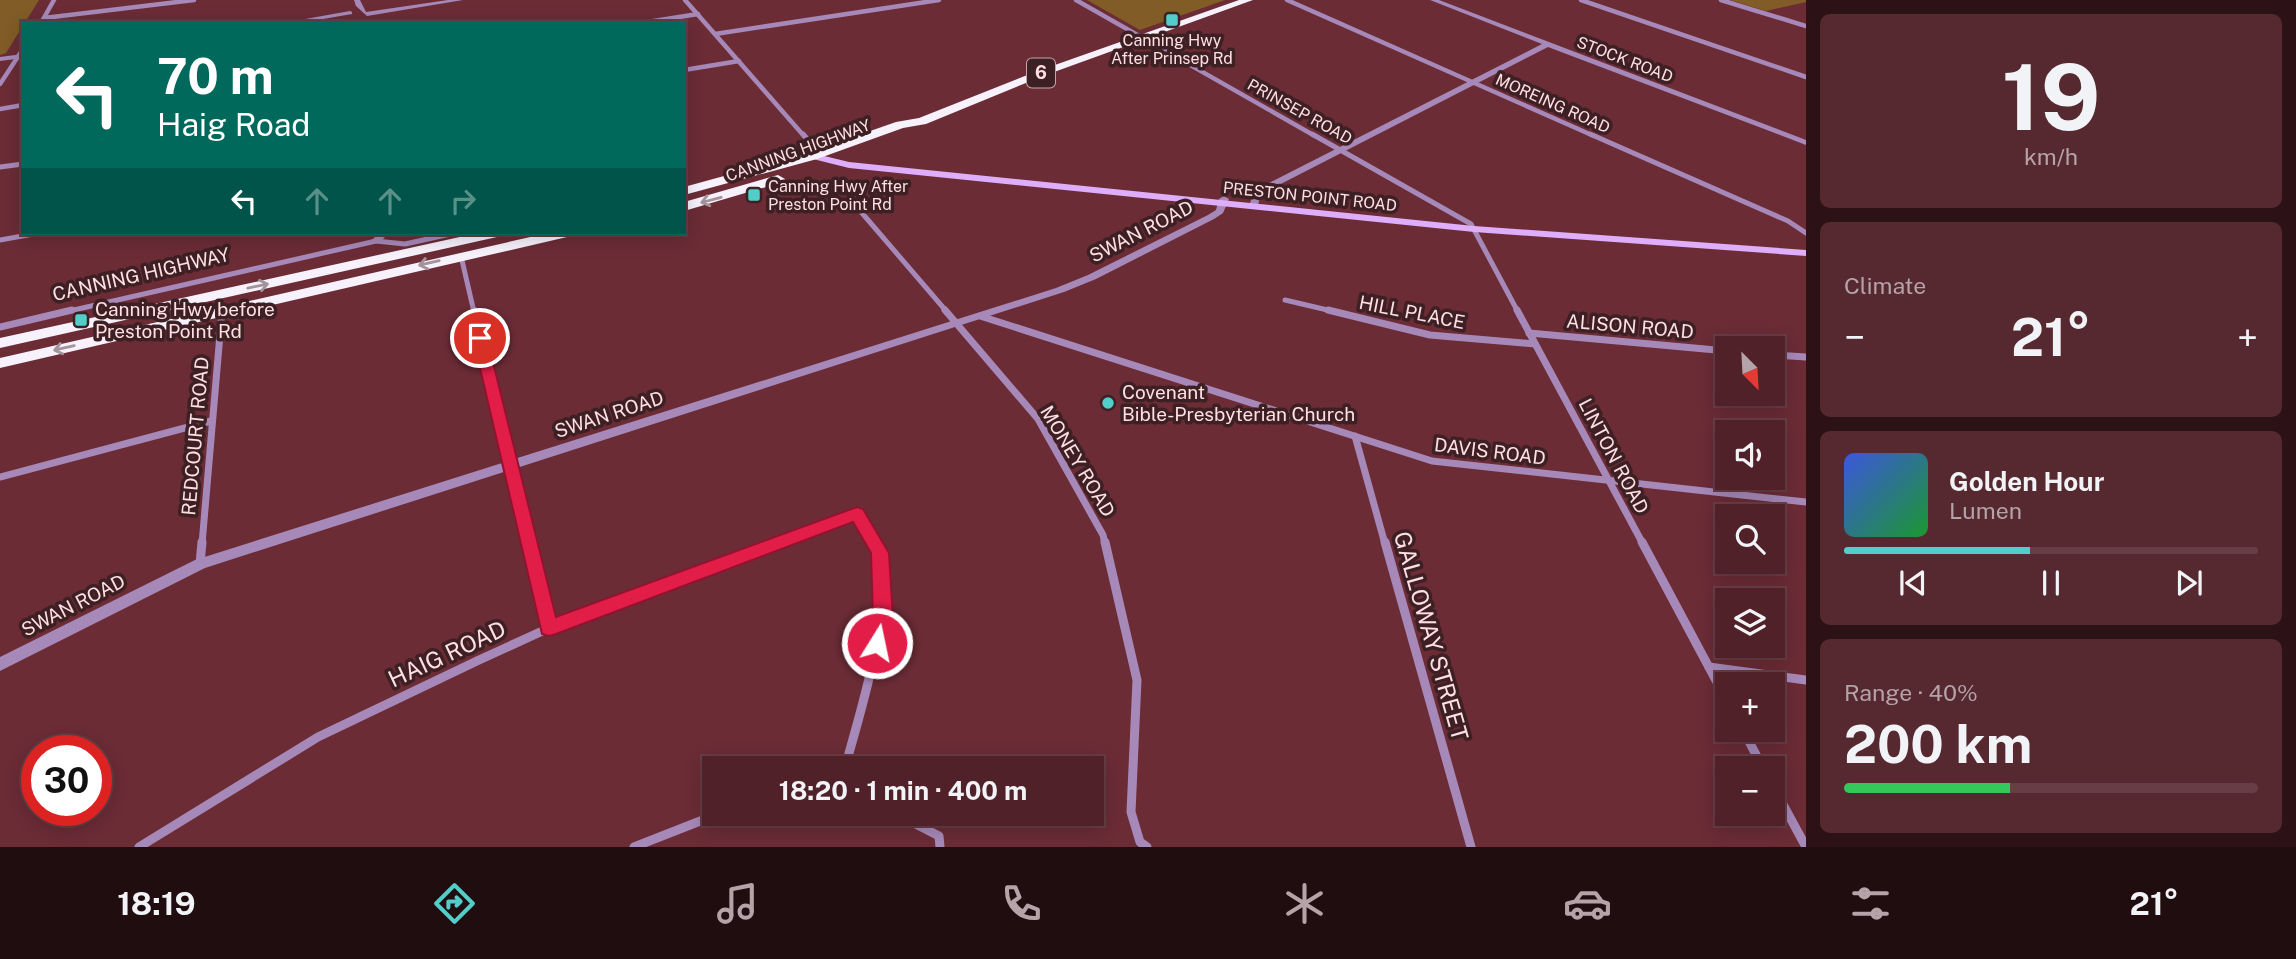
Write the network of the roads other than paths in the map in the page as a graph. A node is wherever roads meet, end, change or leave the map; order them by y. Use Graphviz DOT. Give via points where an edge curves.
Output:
graph roads {
  1 [pos="54,0"];
  2 [pos="194,0"];
  3 [pos="460,0"];
  4 [pos="685,0"];
  5 [pos="939,0"];
  6 [pos="1076,0"];
  7 [pos="1248,0"];
  8 [pos="1287,0"];
  9 [pos="1433,0"];
  10 [pos="1581,0"];
  11 [pos="1721,0"];
  12 [pos="363,9"];
  13 [pos="698,14"];
  14 [pos="354,16"];
  15 [pos="42,20"];
  16 [pos="300,21"];
  17 [pos="654,21"];
  18 [pos="1806,26"];
  19 [pos="715,34"];
  20 [pos="1141,37"];
  21 [pos="1548,44"];
  22 [pos="20,57"];
  23 [pos="0,60"];
  24 [pos="739,61"];
  25 [pos="686,70"];
  26 [pos="1806,77"];
  27 [pos="1472,82"];
  28 [pos="0,85"];
  29 [pos="21,105"];
  30 [pos="0,109"];
  31 [pos="809,141"];
  32 [pos="1806,143"];
  33 [pos="1342,149"];
  34 [pos="825,157"];
  35 [pos="21,164"];
  36 [pos="0,167"];
  37 [pos="736,178"];
  38 [pos="749,189"];
  39 [pos="686,190"];
  40 [pos="850,199"];
  41 [pos="1223,201"];
  42 [pos="1255,204"];
  43 [pos="686,206"];
  44 [pos="1473,227"];
  45 [pos="1806,233"];
  46 [pos="28,235"];
  47 [pos="382,235"];
  48 [pos="445,235"];
  49 [pos="488,235"];
  50 [pos="558,235"];
  51 [pos="0,240"];
  52 [pos="376,241"];
  53 [pos="1806,250"];
  54 [pos="461,256"];
  55 [pos="1285,300"];
  56 [pos="222,311"];
  57 [pos="980,316"];
  58 [pos="955,324"];
  59 [pos="0,327"];
  60 [pos="1529,333"];
  61 [pos="0,343"];
  62 [pos="1535,344"];
  63 [pos="1715,350"];
  64 [pos="1785,356"];
  65 [pos="1806,357"];
  66 [pos="0,363"];
  67 [pos="211,421"];
  68 [pos="1355,436"];
  69 [pos="510,465"];
  70 [pos="0,477"];
  71 [pos="1607,481"];
  72 [pos="1806,502"];
  73 [pos="200,564"];
  74 [pos="549,628"];
  75 [pos="0,664"];
  76 [pos="1709,667"];
  77 [pos="1715,678"];
  78 [pos="1806,680"];
  79 [pos="848,756"];
  80 [pos="1785,808"];
  81 [pos="702,820"];
  82 [pos="917,826"];
  83 [pos="940,842"];
  84 [pos="1143,844"];
  85 [pos="139,847"];
  86 [pos="634,847"];
  87 [pos="1471,847"];
  88 [pos="1806,847"];
  1 -- 15 [label="street"];
  2 -- 15 [label="street"];
  3 -- 12 [label="street"];
  4 -- 13 [label="street"];
  5 -- 19 [label="street"];
  6 -- 20 [label="street, PRINSEP ROAD"];
  7 -- 20 [label="highway, CANNING HIGHWAY / 6"];
  8 -- 27 [label="street, MOREING ROAD"];
  9 -- 21 [label="street, STOCK ROAD"];
  10 -- 26 [label="street"];
  11 -- 18 [label="street"];
  12 -- 14 [label="street"];
  12 -- 14 [label="street"];
  13 -- 17 [label="street"];
  13 -- 19 [label="street"];
  14 -- 16 [label="street"];
  19 -- 24 [label="street"];
  20 -- 33 [label="street, PRINSEP ROAD"];
  20 -- 34 [label="highway, CANNING HIGHWAY / 6" via="922,121 909,130"];
  21 -- 27 [label="street"];
  21 -- 32 [label="street, STOCK ROAD"];
  22 -- 23 [label="street"];
  22 -- 28 [label="street"];
  24 -- 25 [label="street"];
  24 -- 31 [label="street"];
  27 -- 33 [label="street"];
  27 -- 45 [label="street, MOREING ROAD" via="1788,221"];
  29 -- 30 [label="street"];
  33 -- 42 [label="street" via="1260,191"];
  33 -- 44 [label="street, PRINSEP ROAD"];
  34 -- 37 [label="highway, CANNING HIGHWAY / 6"];
  34 -- 38 [label="highway, CANNING HIGHWAY / 6"];
  34 -- 41 [label="main road, PRESTON POINT ROAD"];
  35 -- 36 [label="street"];
  37 -- 38 [label="highway"];
  37 -- 39 [label="highway, CANNING HIGHWAY / 6"];
  38 -- 43 [label="highway, CANNING HIGHWAY / 6, one-way"];
  40 -- 58 [label="street, MONEY ROAD"];
  41 -- 42 [label="main road, PRESTON POINT ROAD"];
  41 -- 57 [label="street, SWAN ROAD" via="1211,218 1092,277"];
  42 -- 44 [label="main road, PRESTON POINT ROAD"];
  44 -- 53 [label="main road, PRESTON POINT ROAD"];
  44 -- 60 [label="street, LINTON ROAD"];
  46 -- 51 [label="street"];
  47 -- 52 [label="street"];
  48 -- 52 [label="street, CANNING HIGHWAY" via="399,244"];
  61 -- 49 [label="highway, CANNING HIGHWAY, one-way"];
  50 -- 54 [label="highway"];
  52 -- 59 [label="street, CANNING HIGHWAY"];
  54 -- 56 [label="highway, one-way"];
  54 -- 69 [label="street"];
  55 -- 62 [label="street, HILL PLACE" via="1430,335"];
  56 -- 66 [label="highway, one-way"];
  56 -- 67 [label="street, REDCOURT ROAD"];
  57 -- 58 [label="street, SWAN ROAD"];
  57 -- 68 [label="street, DAVIS ROAD"];
  58 -- 69 [label="street, SWAN ROAD"];
  58 -- 84 [label="street, MONEY ROAD" via="1038,419 1102,535 1136,680 1131,812"];
  60 -- 62 [label="street, LINTON ROAD"];
  60 -- 63 [label="street, ALISON ROAD"];
  62 -- 71 [label="street, LINTON ROAD"];
  64 -- 65 [label="street"];
  67 -- 70 [label="street"];
  67 -- 73 [label="street, REDCOURT ROAD"];
  68 -- 71 [label="street, DAVIS ROAD" via="1432,461"];
  68 -- 87 [label="street, GALLOWAY STREET"];
  69 -- 73 [label="street, SWAN ROAD"];
  69 -- 74 [label="street"];
  71 -- 72 [label="street, DAVIS ROAD"];
  71 -- 76 [label="street, LINTON ROAD"];
  73 -- 75 [label="street, SWAN ROAD"];
  74 -- 79 [label="street, HAIG ROAD" via="857,513 880,553 883,618"];
  74 -- 85 [label="street, HAIG ROAD" via="318,737"];
  76 -- 77 [label="street, LINTON ROAD"];
  76 -- 78 [label="street"];
  80 -- 88 [label="street"];
  81 -- 86 [label="street"];
  82 -- 83 [label="street"];
}
